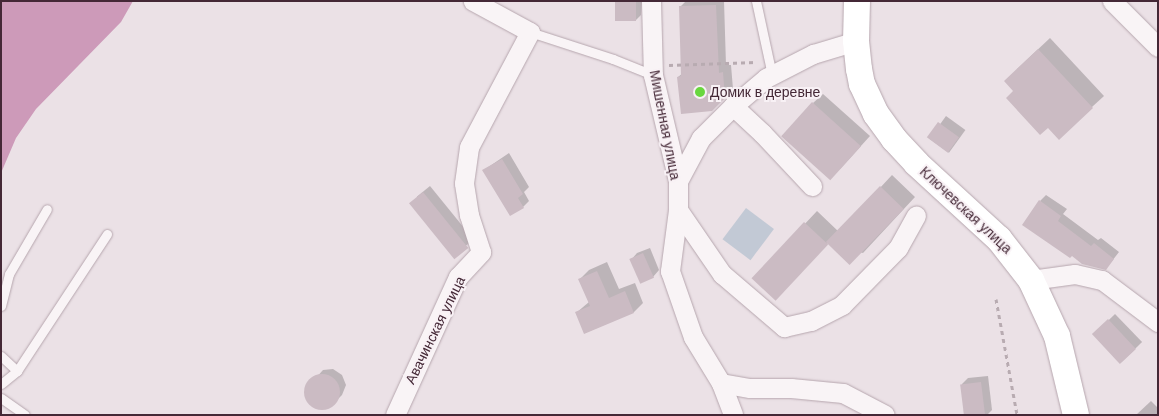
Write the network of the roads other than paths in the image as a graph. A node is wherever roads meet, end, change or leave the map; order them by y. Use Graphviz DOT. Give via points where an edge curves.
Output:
graph roads {
  1 [pos="472,1"];
  2 [pos="651,1"];
  3 [pos="756,1"];
  4 [pos="857,1"];
  5 [pos="1112,1"];
  6 [pos="530,32"];
  7 [pos="856,41"];
  8 [pos="1158,46"];
  9 [pos="653,70"];
  10 [pos="772,75"];
  11 [pos="733,106"];
  12 [pos="678,181"];
  13 [pos="812,186"];
  14 [pos="47,209"];
  15 [pos="678,210"];
  16 [pos="916,216"];
  17 [pos="107,234"];
  18 [pos="1031,280"];
  19 [pos="1,306"];
  20 [pos="1158,322"];
  21 [pos="1,356"];
  22 [pos="17,371"];
  23 [pos="721,383"];
  24 [pos="1,384"];
  25 [pos="1,398"];
  26 [pos="25,415"];
  27 [pos="395,415"];
  28 [pos="733,415"];
  29 [pos="885,415"];
  30 [pos="1076,415"];
  1 -- 6 [label="street"];
  2 -- 9 [label="street, Мишенная улица"];
  3 -- 10 [label="lane"];
  4 -- 7 [label="main road, Ключевская улица"];
  5 -- 8 [label="street"];
  6 -- 9 [label="lane"];
  6 -- 27 [label="street, Авачинская улица" via="470,147 464,184 482,252 458,277"];
  7 -- 10 [label="street" via="813,54"];
  7 -- 18 [label="main road, Ключевская улица" via="862,84 890,134 926,174 999,239"];
  9 -- 12 [label="street, Мишенная улица"];
  10 -- 11 [label="street"];
  11 -- 12 [label="street" via="701,138"];
  11 -- 13 [label="street"];
  12 -- 15 [label="street, Мишенная улица"];
  14 -- 19 [label="lane" via="9,274"];
  15 -- 16 [label="street" via="722,274 784,327 811,321 842,305 898,248"];
  15 -- 23 [label="street, Мишенная улица" via="670,271 693,337"];
  17 -- 22 [label="lane"];
  18 -- 20 [label="street" via="1076,274 1102,280"];
  18 -- 30 [label="main road, Ключевская улица" via="1057,336"];
  21 -- 22 [label="lane"];
  22 -- 24 [label="lane"];
  23 -- 28 [label="street, Мишенная улица"];
  23 -- 29 [label="street" via="750,388 843,393"];
  25 -- 26 [label="lane"];
}
